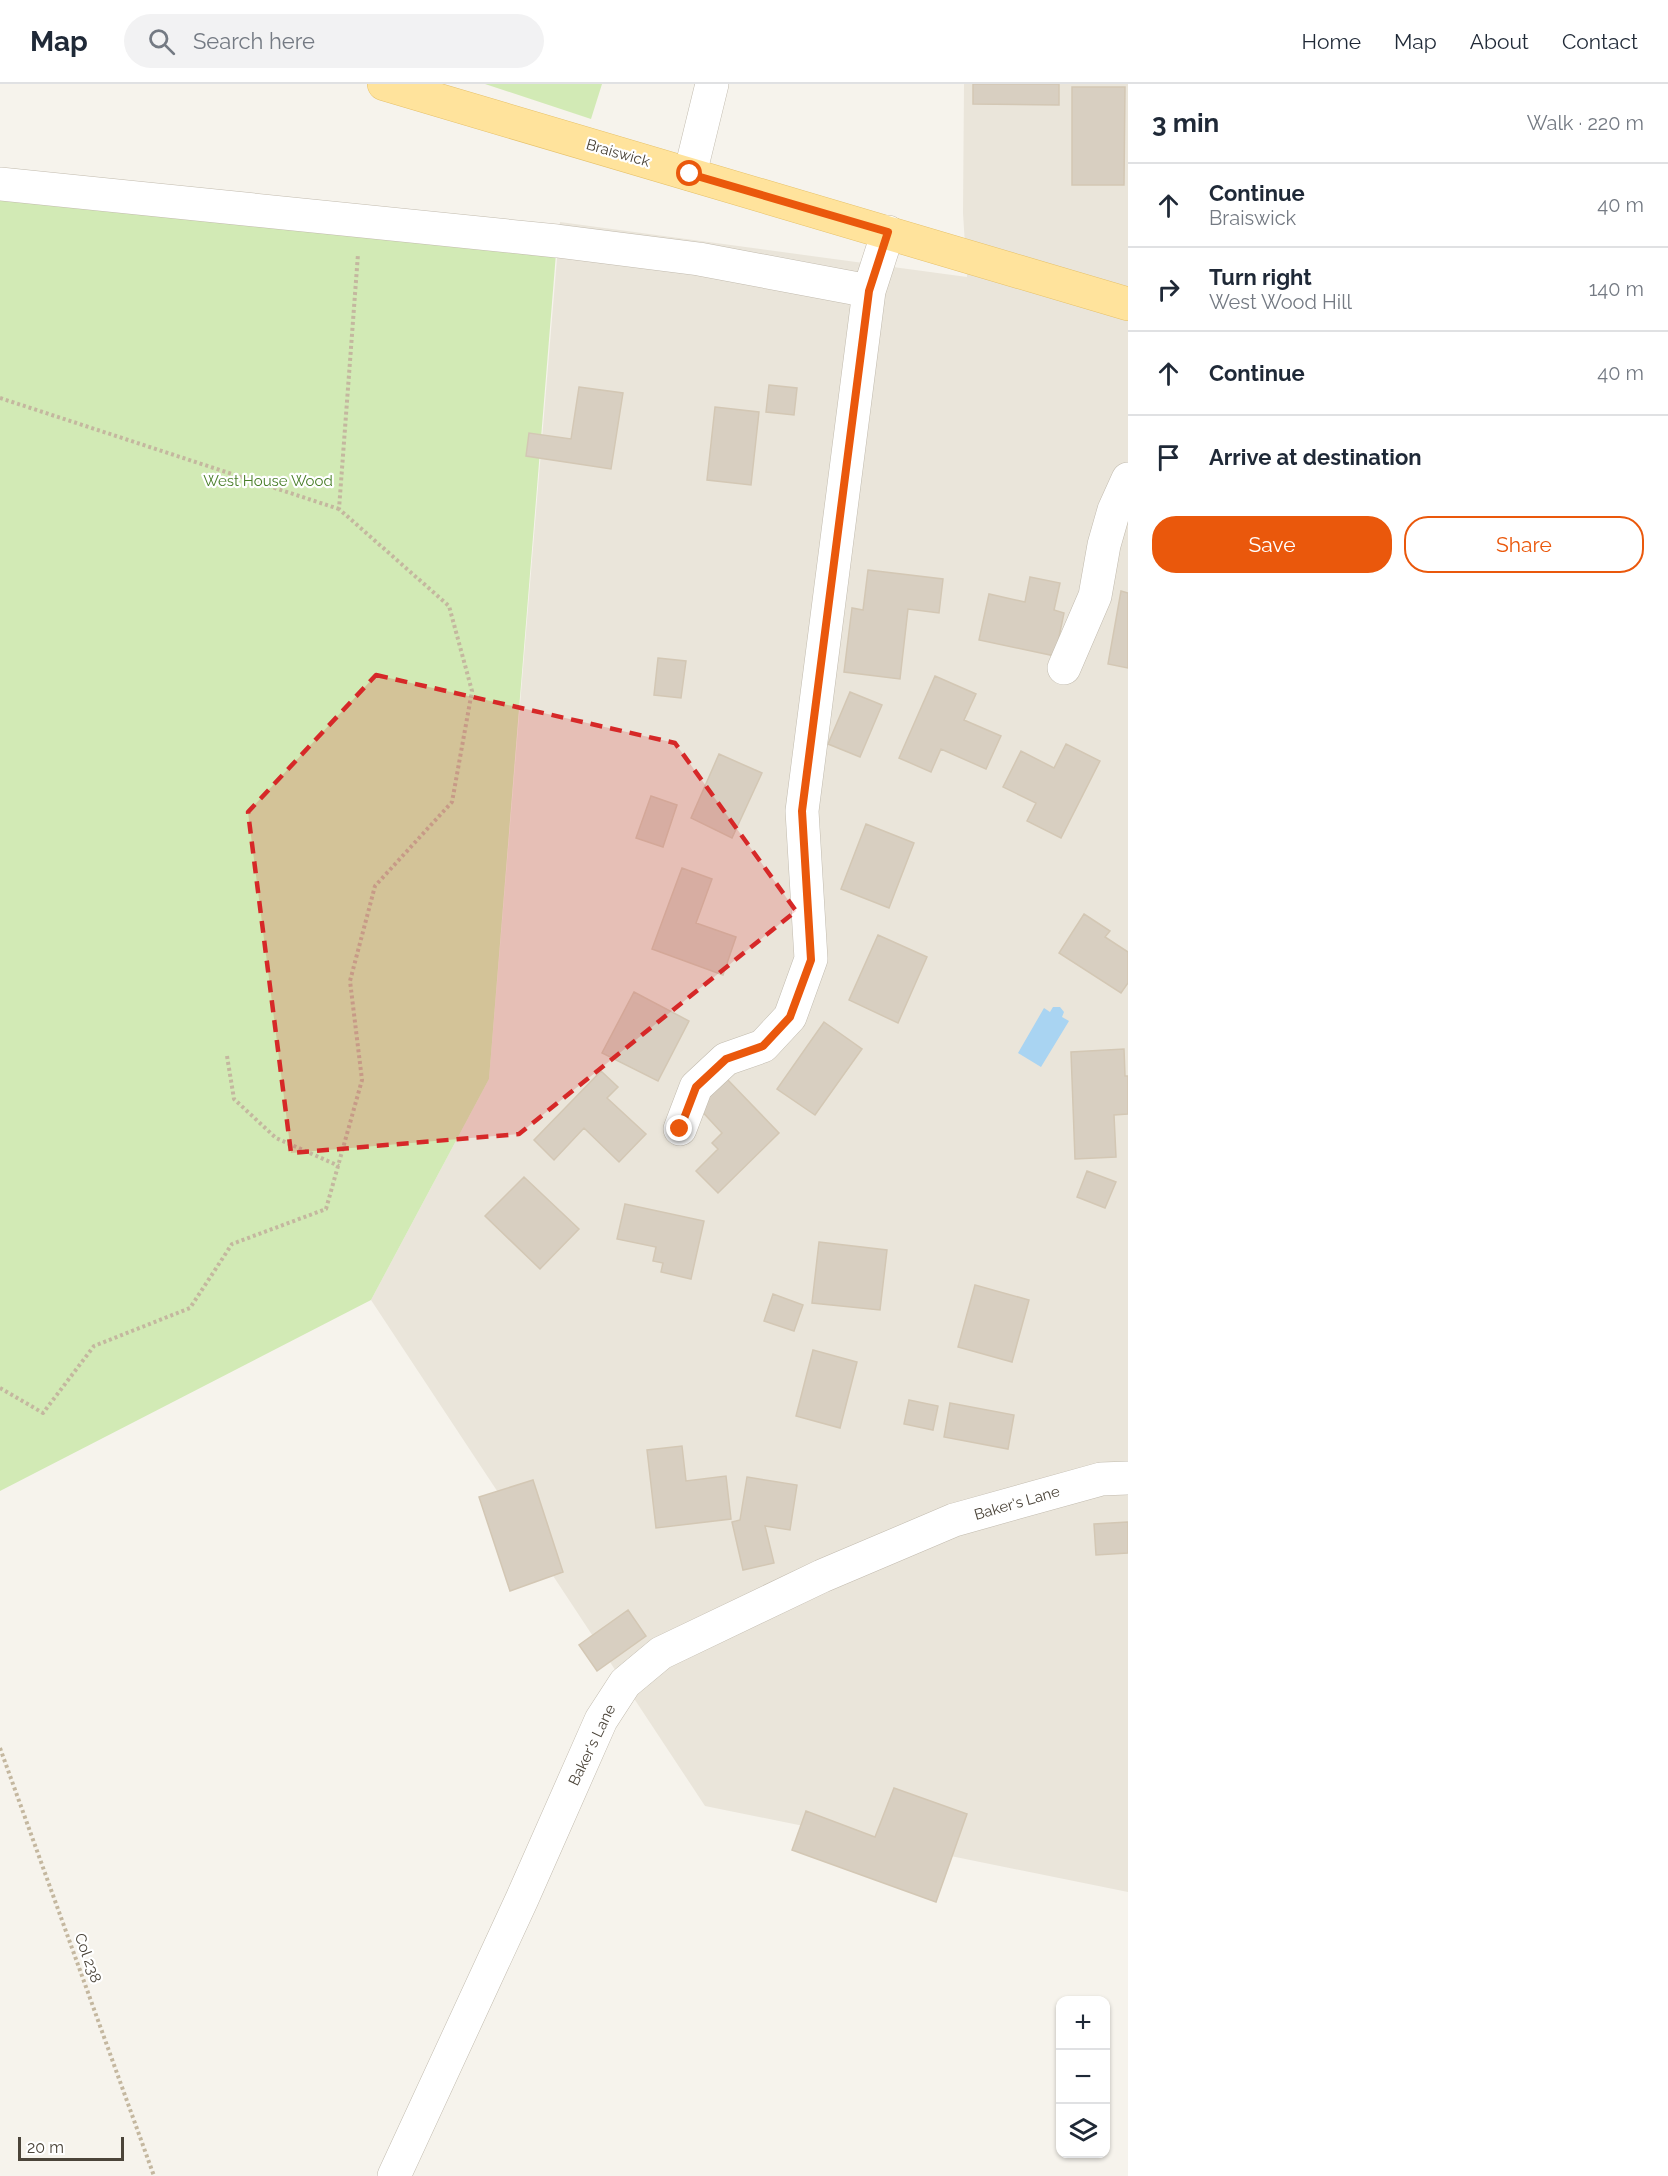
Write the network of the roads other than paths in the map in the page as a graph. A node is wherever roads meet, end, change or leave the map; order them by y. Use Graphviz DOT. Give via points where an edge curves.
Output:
graph roads {
  1 [pos="384,84"];
  2 [pos="712,84"];
  3 [pos="690,174"];
  4 [pos="0,184"];
  5 [pos="888,232"];
  6 [pos="869,291"];
  7 [pos="1128,304"];
  8 [pos="1128,479"];
  9 [pos="1064,668"];
  10 [pos="680,1129"];
  11 [pos="1128,1478"];
  12 [pos="394,2176"];
  1 -- 3 [label="main road, Braiswick"];
  2 -- 3 [label="street"];
  3 -- 5 [label="main road, Braiswick"];
  4 -- 6 [label="street" via="547,240 699,259"];
  5 -- 6 [label="street"];
  5 -- 7 [label="main road, Braiswick"];
  6 -- 10 [label="street" via="802,811 811,960 790,1017 763,1046 726,1059 696,1087"];
  8 -- 9 [label="street" via="1111,519 1095,596"];
  11 -- 12 [label="street, Baker's Lane" via="1101,1479 954,1521 822,1576 661,1653 625,1683 601,1720"];
}
